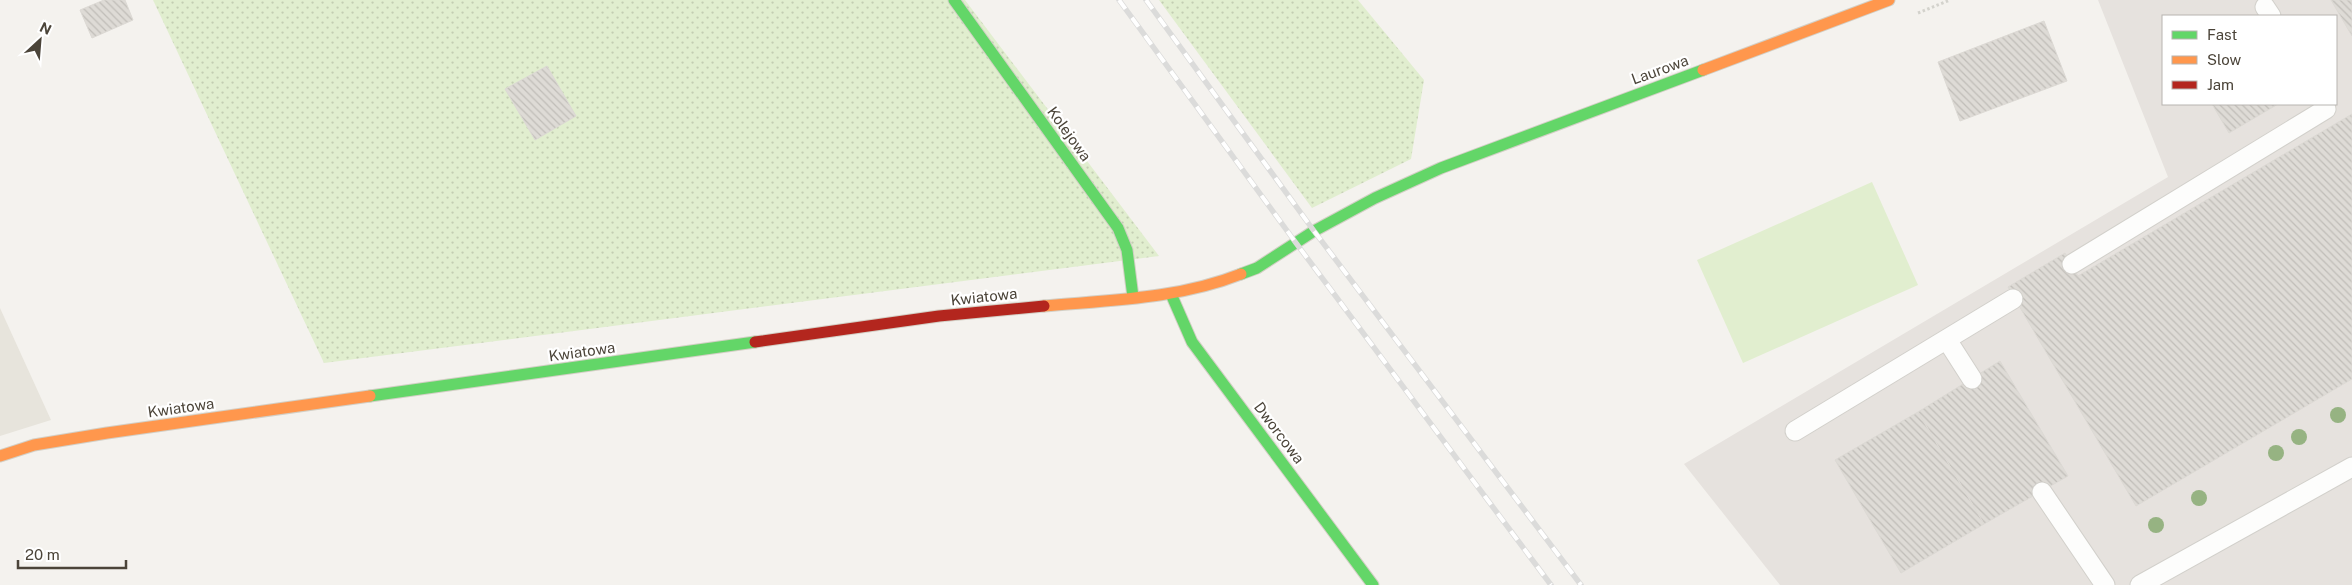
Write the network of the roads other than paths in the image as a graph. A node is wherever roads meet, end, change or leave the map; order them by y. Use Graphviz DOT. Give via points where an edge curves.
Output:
graph roads {
  1 [pos="954,0"];
  2 [pos="1890,0"];
  3 [pos="2324,105"];
  4 [pos="2072,264"];
  5 [pos="1172,294"];
  6 [pos="1132,297"];
  7 [pos="2013,299"];
  8 [pos="1947,340"];
  9 [pos="1972,379"];
  10 [pos="1795,431"];
  11 [pos="0,456"];
  12 [pos="2352,467"];
  13 [pos="2042,492"];
  14 [pos="1373,585"];
  15 [pos="2106,585"];
  16 [pos="2140,585"];
  1 -- 6 [label="street, Kolejowa" via="1118,228 1128,250"];
  2 -- 5 [label="street, Laurowa" via="1441,168 1314,232 1258,268 1221,282"];
  3 -- 4 [label="lane" via="2326,109"];
  5 -- 6 [label="street, Kwiatowa"];
  5 -- 14 [label="street, Dworcowa" via="1192,342"];
  6 -- 11 [label="street, Kwiatowa" via="939,316 107,433 34,445"];
  7 -- 8 [label="lane"];
  8 -- 9 [label="lane"];
  8 -- 10 [label="lane"];
  12 -- 16 [label="lane"];
  13 -- 15 [label="lane"];
}
